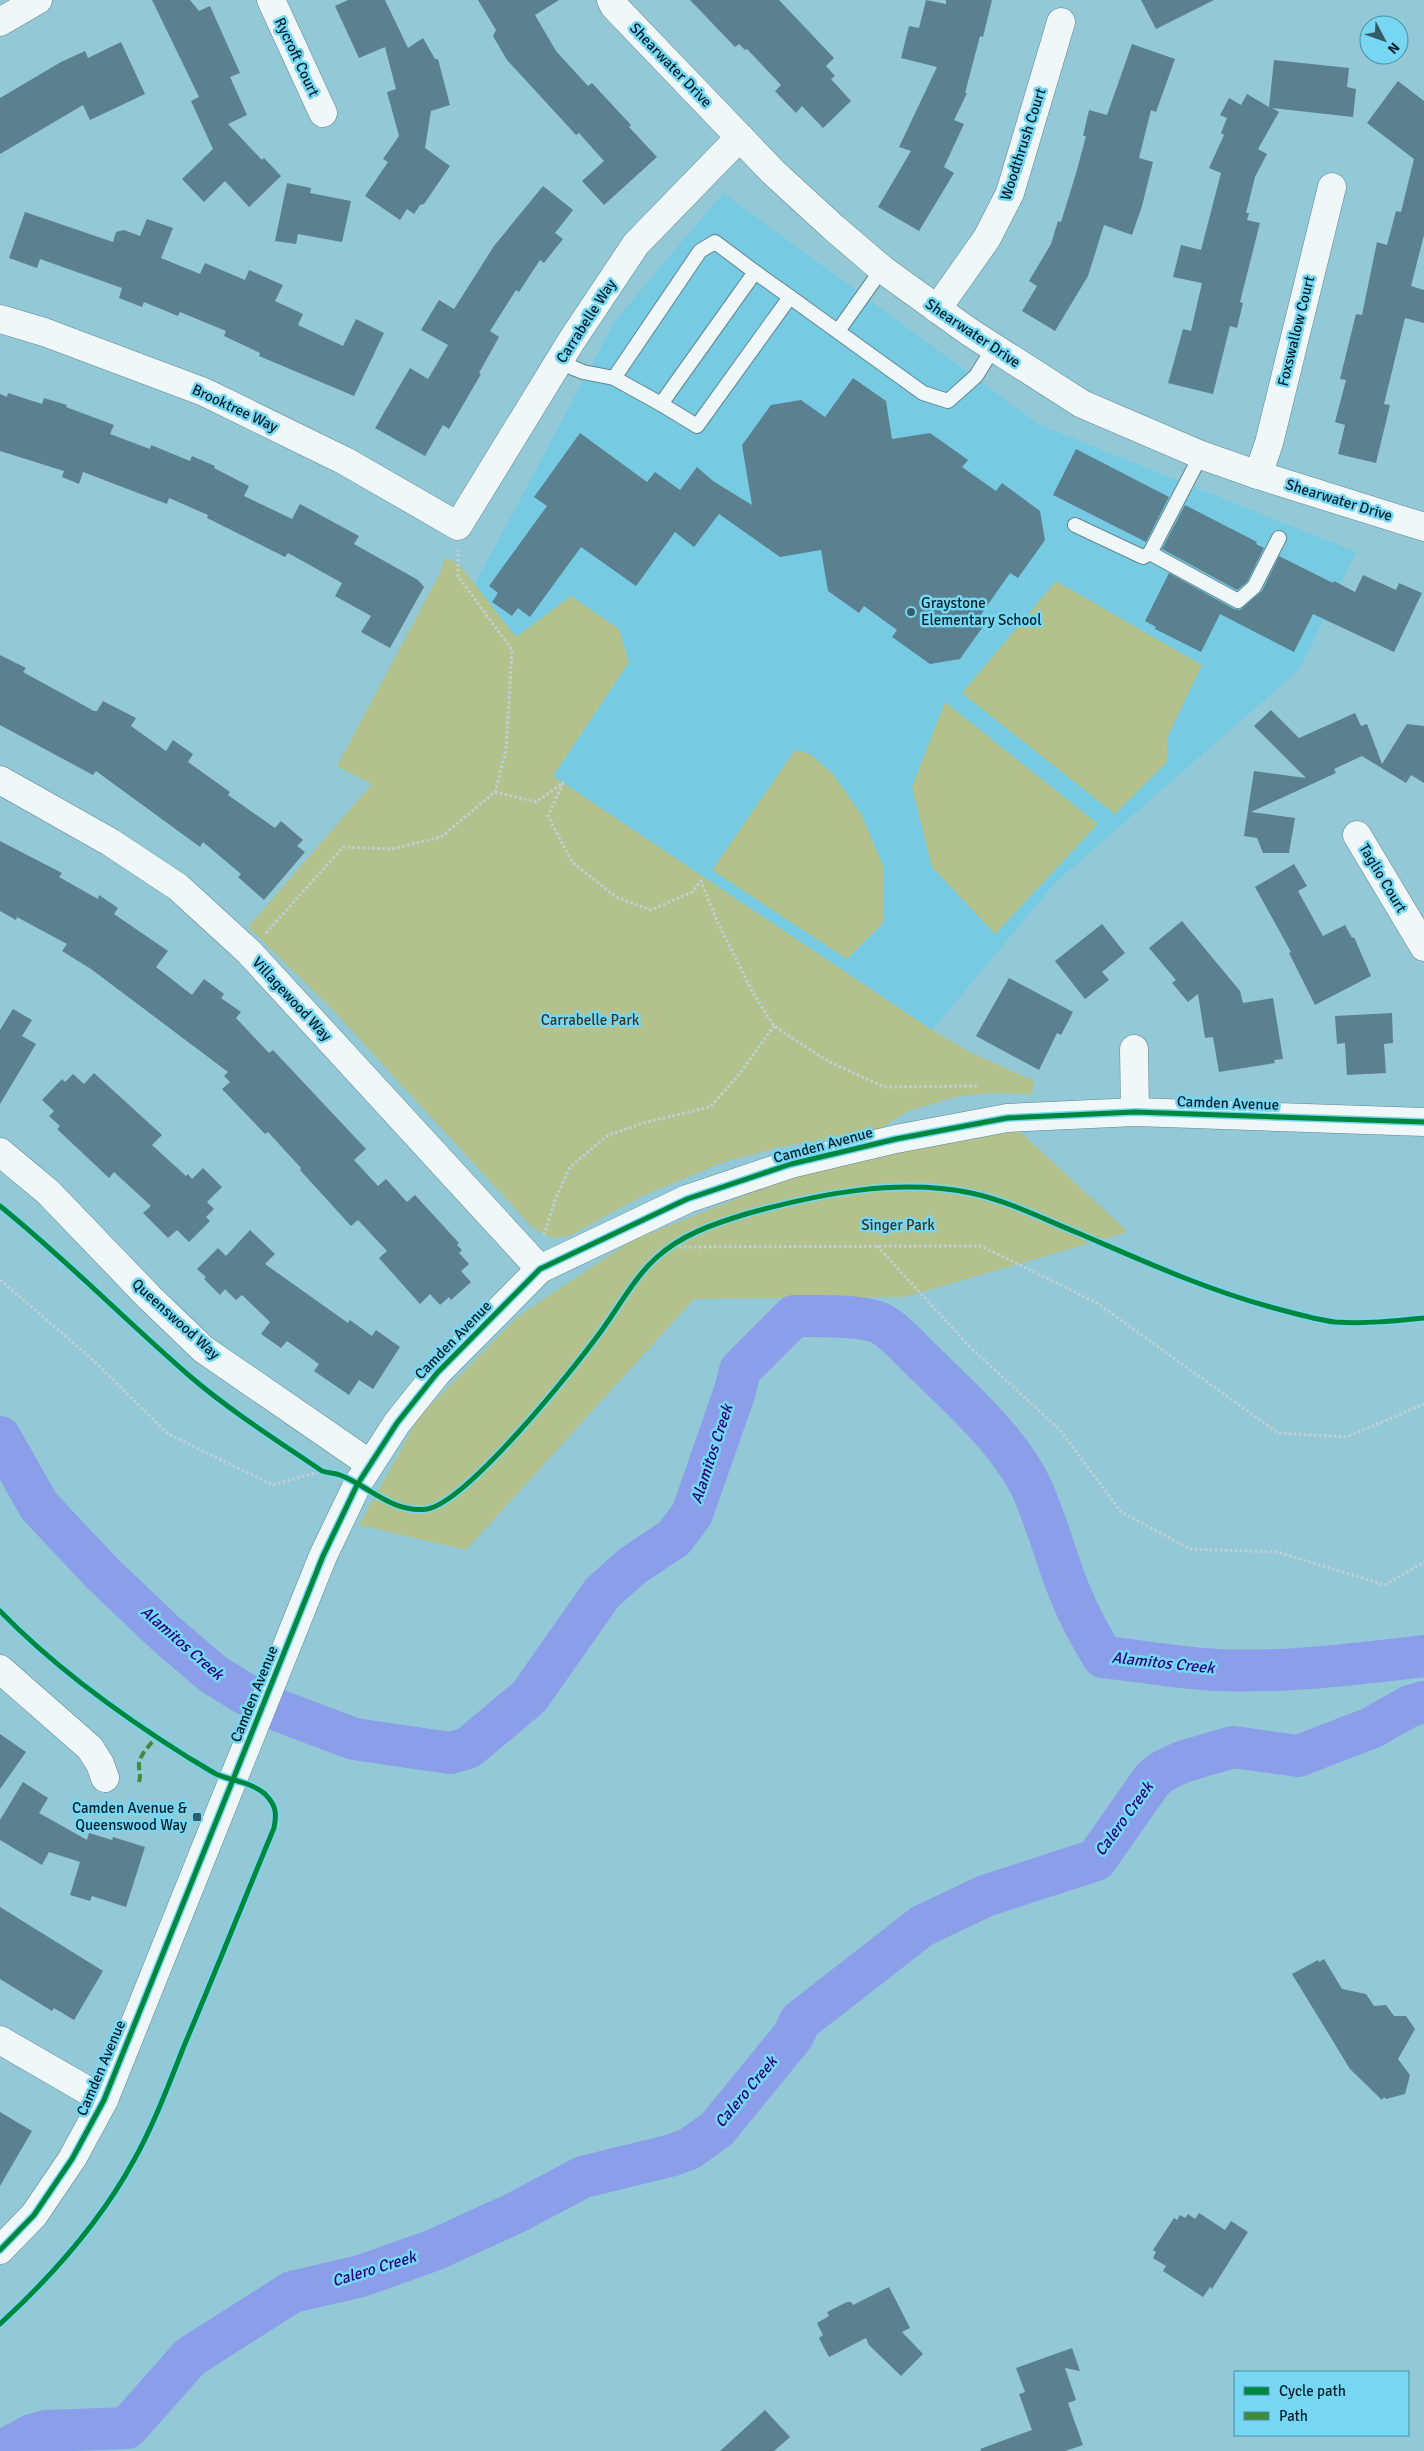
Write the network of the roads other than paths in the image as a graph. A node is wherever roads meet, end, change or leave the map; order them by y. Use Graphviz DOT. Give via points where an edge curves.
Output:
graph roads {
  1 [pos="38,0"];
  2 [pos="271,0"];
  3 [pos="611,0"];
  4 [pos="0,22"];
  5 [pos="1061,22"];
  6 [pos="323,114"];
  7 [pos="740,137"];
  8 [pos="1332,187"];
  9 [pos="882,268"];
  10 [pos="756,272"];
  11 [pos="790,297"];
  12 [pos="937,309"];
  13 [pos="0,319"];
  14 [pos="838,331"];
  15 [pos="994,347"];
  16 [pos="559,362"];
  17 [pos="614,378"];
  18 [pos="661,404"];
  19 [pos="1201,455"];
  20 [pos="1258,475"];
  21 [pos="1075,525"];
  22 [pos="458,526"];
  23 [pos="1424,527"];
  24 [pos="1279,538"];
  25 [pos="1150,553"];
  26 [pos="0,780"];
  27 [pos="1357,835"];
  28 [pos="1424,947"];
  29 [pos="1134,1049"];
  30 [pos="1135,1112"];
  31 [pos="1424,1122"];
  32 [pos="0,1152"];
  33 [pos="540,1269"];
  34 [pos="370,1464"];
  35 [pos="0,1669"];
  36 [pos="105,1778"];
  37 [pos="0,2040"];
  38 [pos="104,2100"];
  39 [pos="0,2250"];
  1 -- 4 [label="street"];
  2 -- 6 [label="street, Rycroft Court"];
  3 -- 7 [label="street, Shearwater Drive"];
  5 -- 12 [label="street, Woodthrush Court" via="1010,192 987,238"];
  7 -- 9 [label="street, Shearwater Drive" via="772,172"];
  7 -- 16 [label="street, Carrabelle Way" via="636,244"];
  8 -- 20 [label="street, Foxswallow Court" via="1269,443"];
  9 -- 12 [label="street, Shearwater Drive"];
  9 -- 14 [label="lane"];
  10 -- 11 [label="lane"];
  10 -- 17 [label="lane" via="715,242 700,251"];
  10 -- 18 [label="lane"];
  11 -- 14 [label="lane"];
  11 -- 18 [label="lane" via="698,426"];
  12 -- 15 [label="street, Shearwater Drive"];
  13 -- 22 [label="street, Brooktree Way" via="44,332 204,392 345,461"];
  14 -- 15 [label="lane" via="922,393 948,401 976,376"];
  15 -- 19 [label="street, Shearwater Drive" via="1082,404"];
  16 -- 17 [label="lane" via="583,372"];
  16 -- 22 [label="street, Carrabelle Way"];
  17 -- 18 [label="lane"];
  19 -- 20 [label="street, Shearwater Drive"];
  19 -- 25 [label="lane"];
  20 -- 23 [label="street, Shearwater Drive"];
  21 -- 25 [label="lane" via="1143,557"];
  24 -- 25 [label="lane" via="1254,587 1238,601"];
  26 -- 33 [label="street, Villagewood Way" via="110,842 178,887 249,952"];
  27 -- 28 [label="street, Taglio Court"];
  29 -- 30 [label="street"];
  30 -- 31 [label="street, Camden Avenue"];
  30 -- 33 [label="street, Camden Avenue" via="1007,1118 896,1139 791,1164 687,1199"];
  32 -- 34 [label="street, Queenswood Way" via="48,1192 148,1297 203,1348"];
  33 -- 34 [label="street, Camden Avenue" via="437,1372"];
  34 -- 38 [label="street, Camden Avenue" via="323,1556"];
  35 -- 36 [label="street" via="90,1748"];
  37 -- 38 [label="street"];
  38 -- 39 [label="street, Camden Avenue" via="72,2159 34,2215"];
}
